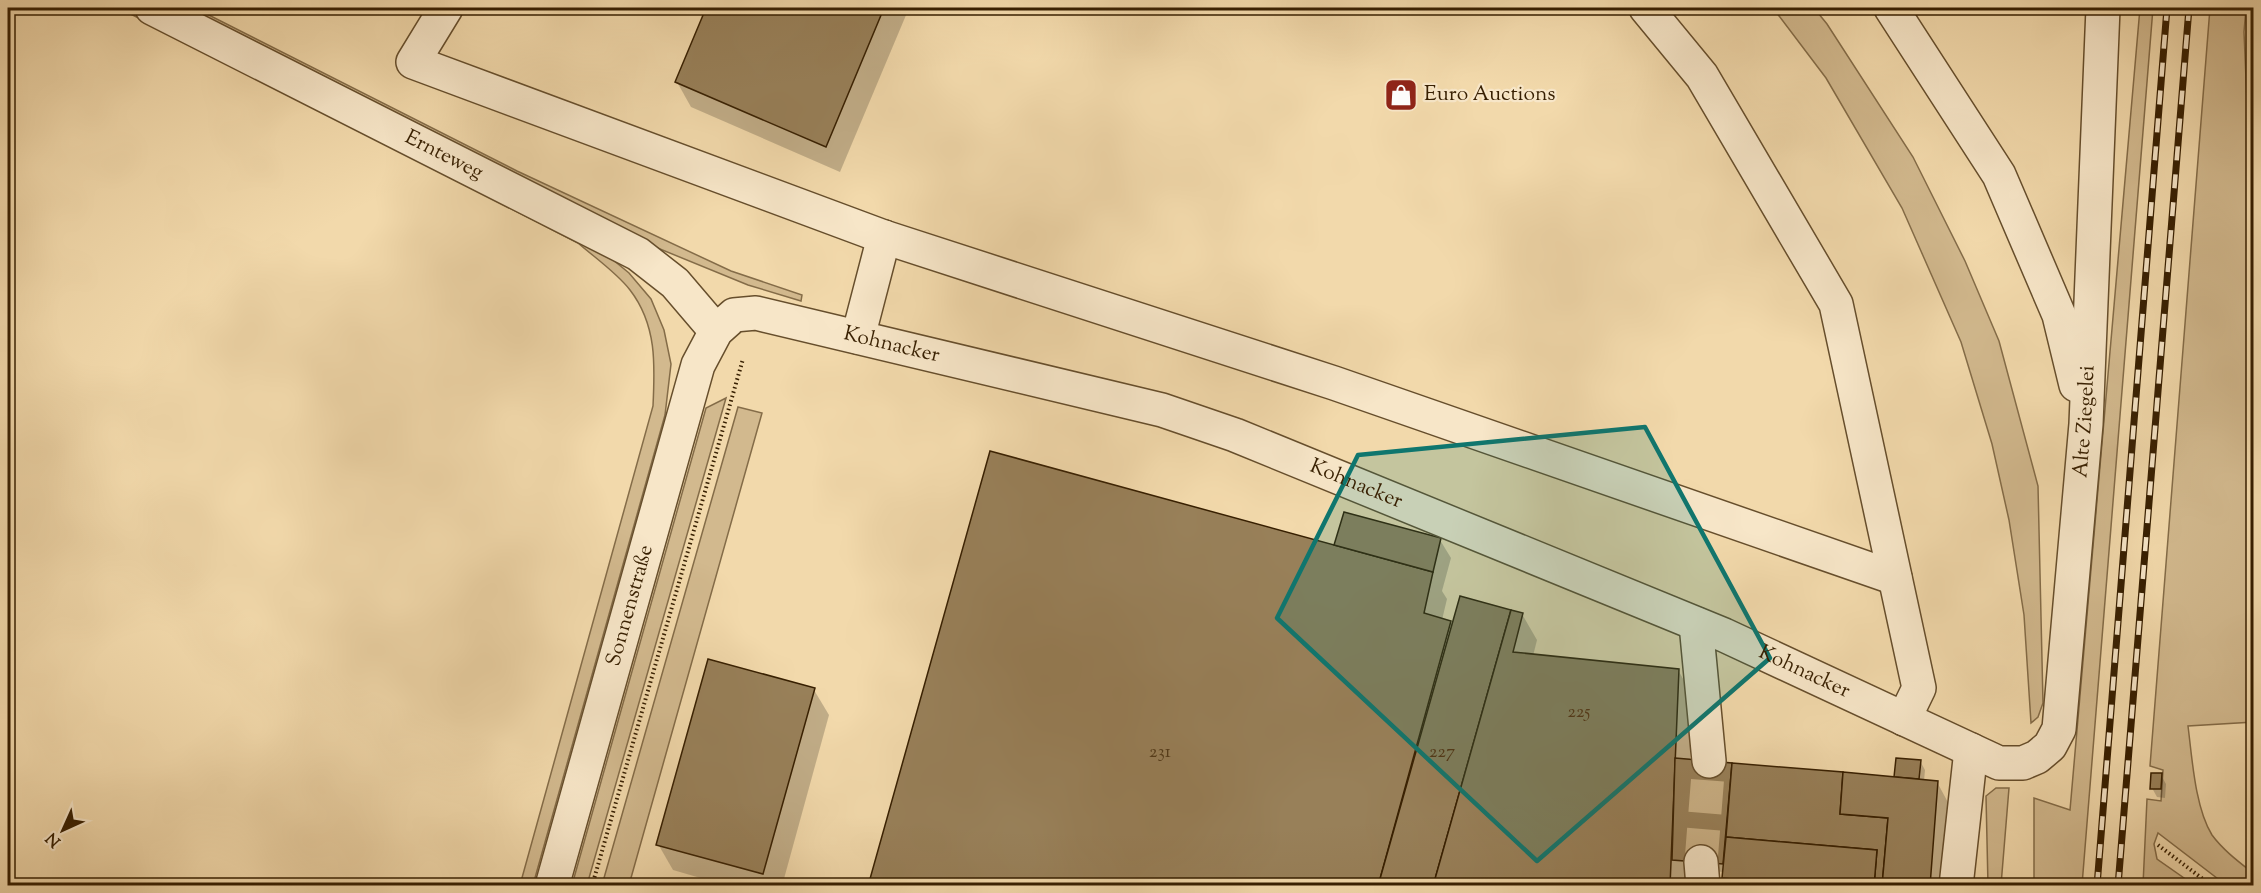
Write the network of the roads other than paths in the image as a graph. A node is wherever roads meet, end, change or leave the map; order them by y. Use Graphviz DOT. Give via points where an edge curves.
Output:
graph roads {
  1 [pos="152,8"];
  2 [pos="446,8"];
  3 [pos="1646,8"];
  4 [pos="1891,8"];
  5 [pos="2103,8"];
  6 [pos="884,237"];
  7 [pos="716,331"];
  8 [pos="858,337"];
  9 [pos="2086,424"];
  10 [pos="1895,578"];
  11 [pos="1696,624"];
  12 [pos="1904,719"];
  13 [pos="1971,750"];
  14 [pos="1709,761"];
  15 [pos="552,885"];
  16 [pos="1956,885"];
  1 -- 7 [label="street, Ernteweg" via="638,254 675,283"];
  2 -- 6 [label="street" via="413,62"];
  3 -- 10 [label="street" via="1702,76 1836,304"];
  4 -- 9 [label="street" via="1999,175 2060,315"];
  5 -- 9 [label="street, Alte Ziegelei"];
  6 -- 8 [label="street"];
  6 -- 10 [label="street" via="1334,383"];
  7 -- 8 [label="street, Kohnacker" via="734,315 756,313"];
  7 -- 15 [label="street, Sonnenstraße" via="698,365"];
  8 -- 11 [label="street, Kohnacker" via="1162,410 1246,439"];
  9 -- 13 [label="street, Alte Ziegelei" via="2059,729 2050,746 2037,758 2023,763 1999,763"];
  10 -- 12 [label="street" via="1919,688"];
  11 -- 12 [label="street, Kohnacker"];
  11 -- 14 [label="street"];
  12 -- 13 [label="street, Kohnacker"];
  13 -- 16 [label="street"];
}
